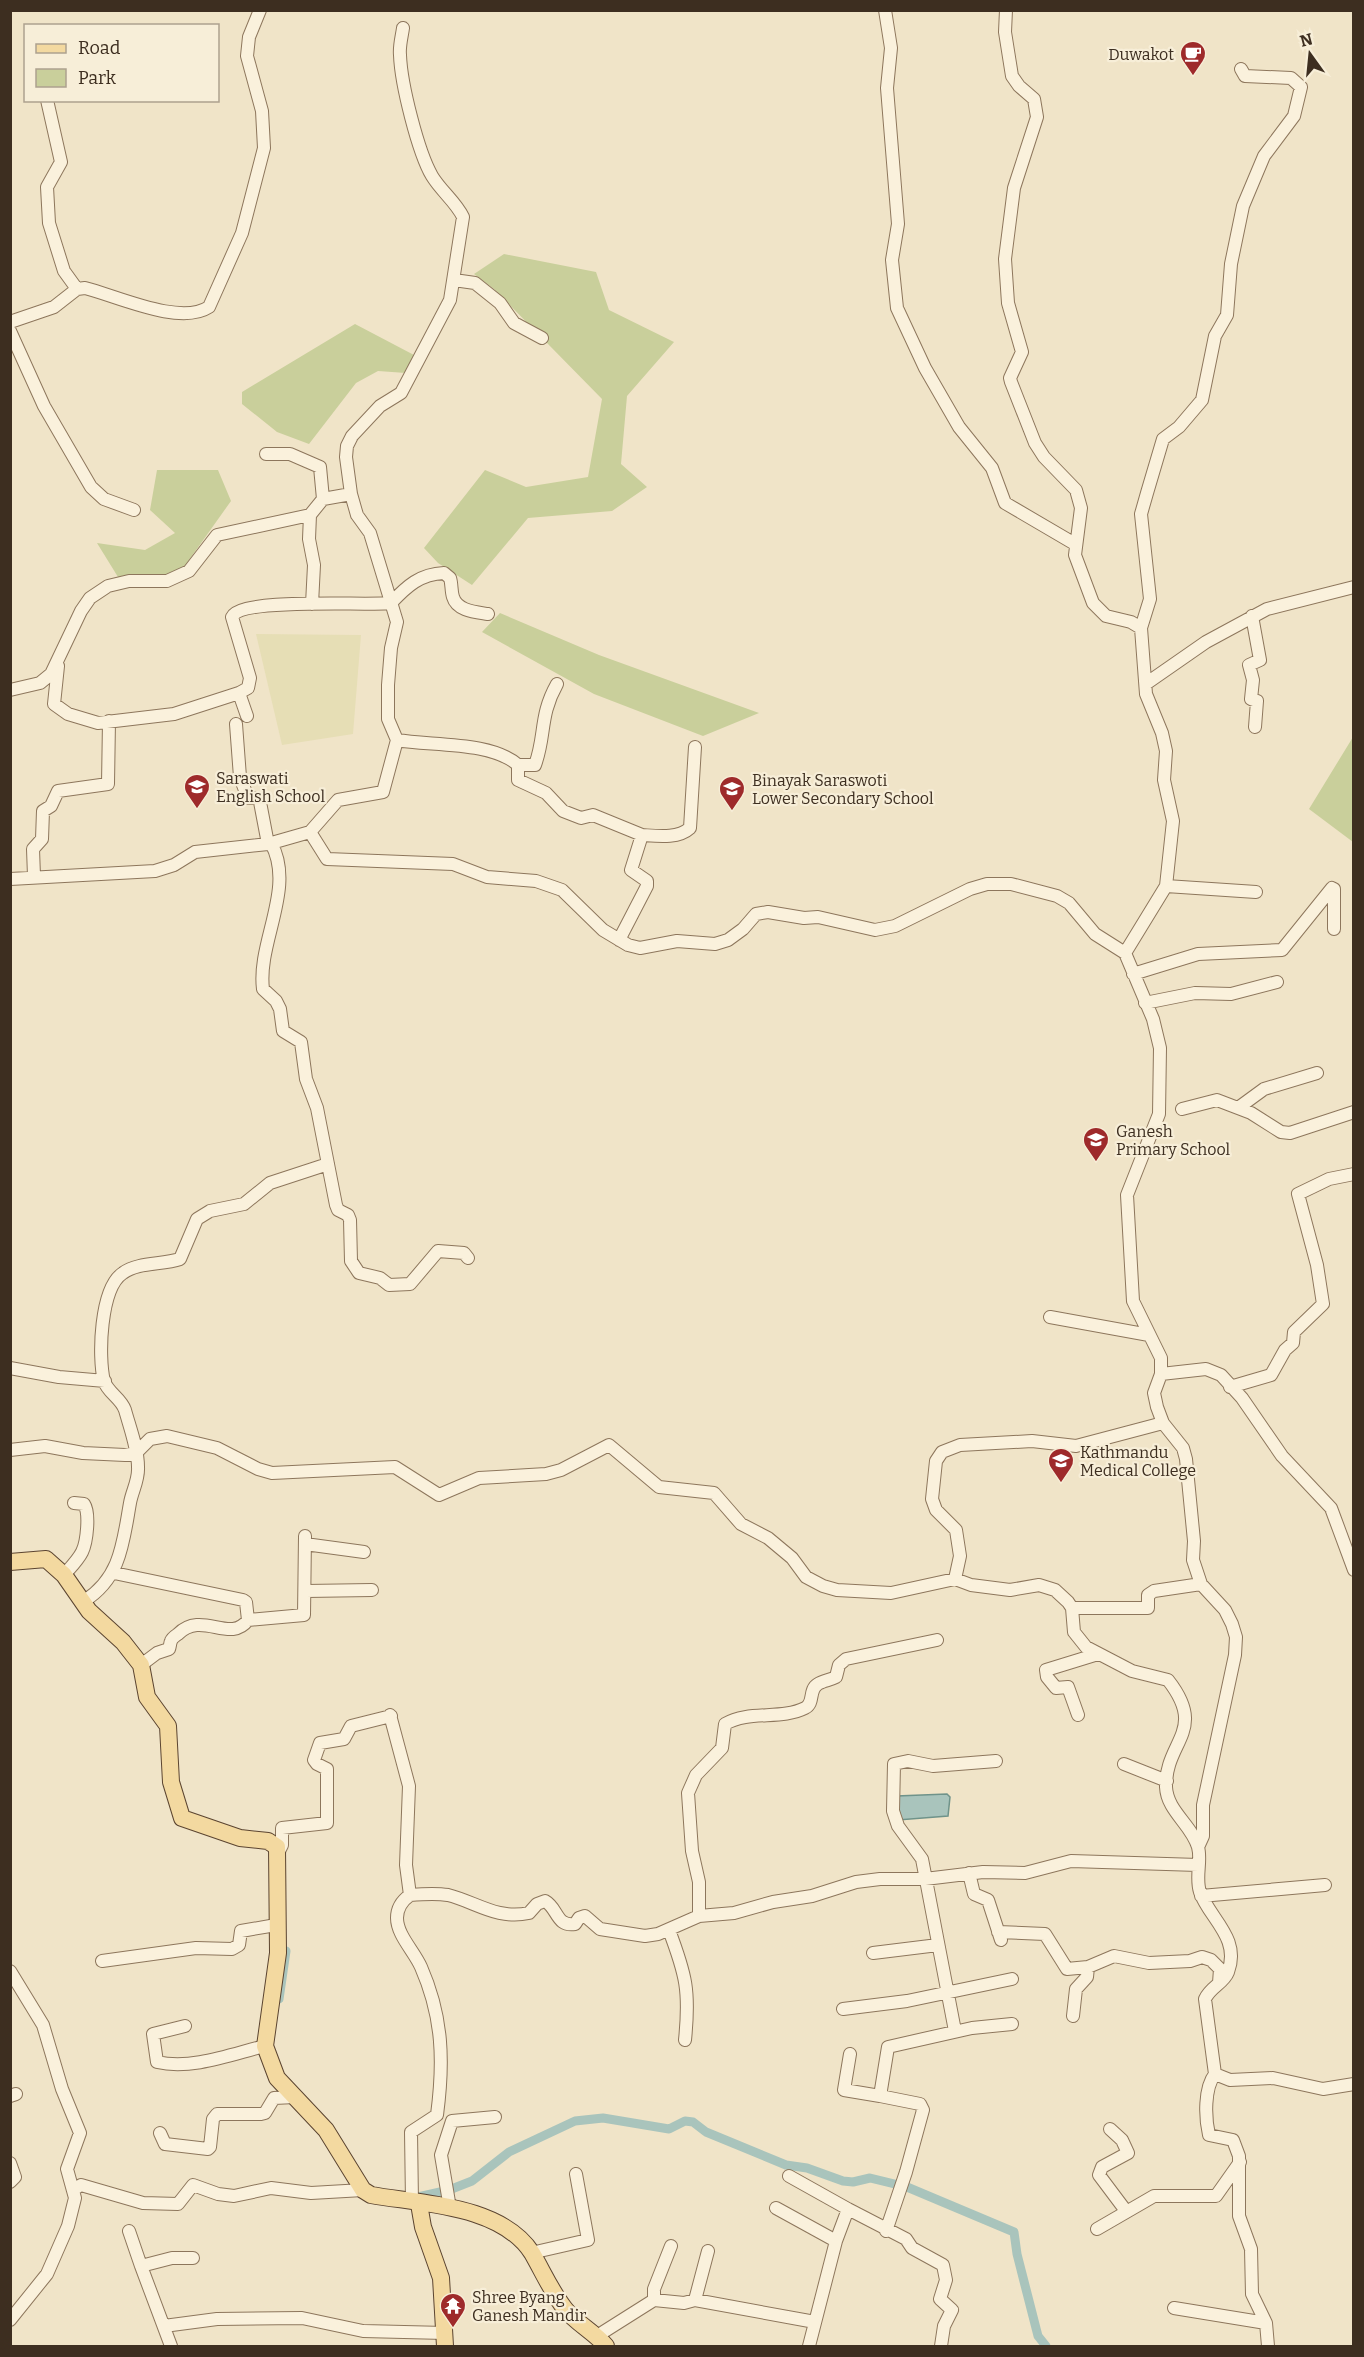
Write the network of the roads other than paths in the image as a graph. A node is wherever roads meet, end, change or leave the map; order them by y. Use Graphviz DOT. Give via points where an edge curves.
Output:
graph roads {
  1 [pos="260,10"];
  2 [pos="885,10"];
  3 [pos="1006,10"];
  4 [pos="404,28"];
  5 [pos="1241,69"];
  6 [pos="47,102"];
  7 [pos="454,280"];
  8 [pos="77,289"];
  9 [pos="10,322"];
  10 [pos="10,331"];
  11 [pos="542,338"];
  12 [pos="266,454"];
  13 [pos="351,494"];
  14 [pos="323,499"];
  15 [pos="134,510"];
  16 [pos="310,515"];
  17 [pos="1075,544"];
  18 [pos="1353,587"];
  19 [pos="391,603"];
  20 [pos="312,604"];
  21 [pos="488,614"];
  22 [pos="1252,616"];
  23 [pos="1141,628"];
  24 [pos="56,663"];
  25 [pos="1147,683"];
  26 [pos="557,684"];
  27 [pos="10,690"];
  28 [pos="239,693"];
  29 [pos="247,716"];
  30 [pos="109,721"];
  31 [pos="236,724"];
  32 [pos="1255,728"];
  33 [pos="397,740"];
  34 [pos="695,747"];
  35 [pos="518,765"];
  36 [pos="310,832"];
  37 [pos="642,835"];
  38 [pos="269,843"];
  39 [pos="34,876"];
  40 [pos="10,879"];
  41 [pos="1166,886"];
  42 [pos="1256,892"];
  43 [pos="1334,930"];
  44 [pos="619,940"];
  45 [pos="1125,953"];
  46 [pos="1133,974"];
  47 [pos="1277,982"];
  48 [pos="1145,1003"];
  49 [pos="1317,1073"];
  50 [pos="1238,1108"];
  51 [pos="1182,1109"];
  52 [pos="1353,1112"];
  53 [pos="328,1164"];
  54 [pos="1353,1174"];
  55 [pos="468,1258"];
  56 [pos="1050,1317"];
  57 [pos="1149,1335"];
  58 [pos="10,1368"];
  59 [pos="1161,1374"];
  60 [pos="105,1381"];
  61 [pos="1230,1387"];
  62 [pos="1162,1423"];
  63 [pos="10,1450"];
  64 [pos="137,1460"];
  65 [pos="74,1503"];
  66 [pos="364,1552"];
  67 [pos="10,1562"];
  68 [pos="1353,1570"];
  69 [pos="114,1573"];
  70 [pos="64,1575"];
  71 [pos="955,1579"];
  72 [pos="1201,1584"];
  73 [pos="372,1590"];
  74 [pos="306,1591"];
  75 [pos="84,1602"];
  76 [pos="1072,1608"];
  77 [pos="248,1620"];
  78 [pos="937,1640"];
  79 [pos="1098,1654"];
  80 [pos="141,1665"];
  81 [pos="1078,1715"];
  82 [pos="996,1761"];
  83 [pos="1124,1764"];
  84 [pos="1167,1781"];
  85 [pos="1198,1847"];
  86 [pos="279,1851"];
  87 [pos="1198,1865"];
  88 [pos="969,1873"];
  89 [pos="925,1879"];
  90 [pos="1325,1885"];
  91 [pos="410,1894"];
  92 [pos="1201,1896"];
  93 [pos="699,1916"];
  94 [pos="276,1925"];
  95 [pos="669,1930"];
  96 [pos="938,1945"];
  97 [pos="873,1953"];
  98 [pos="102,1961"];
  99 [pos="1088,1967"];
  100 [pos="10,1971"];
  101 [pos="1012,1979"];
  102 [pos="1219,1983"];
  103 [pos="946,1992"];
  104 [pos="843,2009"];
  105 [pos="1073,2016"];
  106 [pos="1012,2024"];
  107 [pos="185,2026"];
  108 [pos="955,2031"];
  109 [pos="685,2040"];
  110 [pos="265,2046"];
  111 [pos="850,2054"];
  112 [pos="1215,2074"];
  113 [pos="1353,2084"];
  114 [pos="880,2096"];
  115 [pos="295,2097"];
  116 [pos="495,2117"];
  117 [pos="1110,2129"];
  118 [pos="160,2133"];
  119 [pos="1240,2162"];
  120 [pos="10,2163"];
  121 [pos="576,2174"];
  122 [pos="789,2176"];
  123 [pos="10,2182"];
  124 [pos="73,2190"];
  125 [pos="363,2190"];
  126 [pos="448,2197"];
  127 [pos="414,2199"];
  128 [pos="776,2208"];
  129 [pos="848,2209"];
  130 [pos="1126,2211"];
  131 [pos="1097,2229"];
  132 [pos="129,2231"];
  133 [pos="886,2231"];
  134 [pos="836,2241"];
  135 [pos="671,2246"];
  136 [pos="708,2251"];
  137 [pos="531,2253"];
  138 [pos="194,2258"];
  139 [pos="141,2266"];
  140 [pos="654,2300"];
  141 [pos="695,2300"];
  142 [pos="1174,2308"];
  143 [pos="11,2320"];
  144 [pos="815,2322"];
  145 [pos="1266,2324"];
  146 [pos="164,2326"];
  147 [pos="445,2340"];
  148 [pos="601,2341"];
  149 [pos="171,2346"];
  150 [pos="809,2346"];
  151 [pos="941,2346"];
  152 [pos="1268,2346"];
  1 -- 8 [label="street" via="249,37 248,56 262,111 264,148 242,233 209,307 199,314 151,309 100,292"];
  2 -- 17 [label="street" via="891,48 887,88 898,224 892,260 897,308 959,427 992,468 1005,503"];
  3 -- 17 [label="street" via="1012,76 1034,99 1037,117 1014,188 1005,259 1010,316 1022,352 1010,378 1035,443 1076,489 1081,508"];
  4 -- 7 [label="street" via="399,53 403,81 425,160 432,177 463,218"];
  5 -- 23 [label="street" via="1245,76 1291,78 1301,87 1294,116 1264,156 1243,206 1231,264 1227,315 1215,336 1202,400 1163,439 1147,493 1141,514 1150,599"];
  6 -- 8 [label="street" via="60,162 47,187 49,223 64,271"];
  7 -- 11 [label="street" via="475,283 500,303 514,323"];
  7 -- 13 [label="street" via="450,300 401,393 380,406 352,436 346,458"];
  8 -- 9 [label="street" via="54,308"];
  10 -- 15 [label="street" via="44,406 87,480 104,499"];
  12 -- 14 [label="street" via="290,454 320,467"];
  13 -- 14 [label="street"];
  13 -- 19 [label="street" via="357,515 370,533"];
  14 -- 16 [label="street"];
  16 -- 20 [label="street"];
  16 -- 24 [label="street" via="217,535 189,571 167,581 129,581 108,586 90,598 81,611"];
  17 -- 23 [label="street" via="1075,555 1097,609"];
  18 -- 22 [label="street"];
  19 -- 20 [label="street"];
  19 -- 21 [label="street" via="409,584 444,573 450,578 453,599 459,605"];
  19 -- 33 [label="street" via="397,622 391,648 388,718"];
  20 -- 28 [label="street" via="241,608 234,612 250,683"];
  22 -- 25 [label="street"];
  22 -- 32 [label="street" via="1260,660 1249,665 1253,680 1251,699 1257,701"];
  23 -- 25 [label="street"];
  24 -- 27 [label="street" via="40,683"];
  24 -- 30 [label="street" via="54,704 95,723"];
  25 -- 41 [label="street" via="1146,694 1166,751 1164,780 1173,821"];
  26 -- 35 [label="street" via="542,717 535,765"];
  28 -- 29 [label="street"];
  28 -- 30 [label="street" via="174,714"];
  30 -- 39 [label="street" via="108,784 58,791 51,806 43,811 42,839 33,849"];
  31 -- 38 [label="street" via="240,777 248,798 260,802"];
  33 -- 35 [label="street" via="481,750"];
  33 -- 36 [label="street" via="382,792 338,800"];
  34 -- 37 [label="street" via="690,828 665,836"];
  35 -- 37 [label="street" via="518,780 546,793 563,811 581,818 593,815"];
  36 -- 38 [label="street"];
  36 -- 44 [label="street" via="327,859 453,864 487,877 536,880 562,890 595,923"];
  37 -- 44 [label="street" via="631,870 647,881 647,886"];
  38 -- 39 [label="street" via="195,852 155,871"];
  38 -- 53 [label="street" via="280,868 262,972 263,989 280,1009 283,1031 301,1042 306,1079 317,1108"];
  39 -- 40 [label="street"];
  41 -- 42 [label="street"];
  41 -- 45 [label="street"];
  43 -- 46 [label="street" via="1332,888 1282,950 1198,954"];
  44 -- 45 [label="street" via="640,948 677,941 715,944 728,940 756,914 768,912 836,919 875,930 895,926 970,889 1011,884 1070,903 1095,934"];
  45 -- 46 [label="street"];
  46 -- 48 [label="street"];
  47 -- 48 [label="street" via="1231,994 1195,993"];
  48 -- 57 [label="street" via="1160,1048 1160,1114 1127,1195 1132,1301"];
  49 -- 50 [label="street" via="1264,1089"];
  50 -- 51 [label="street" via="1217,1100"];
  50 -- 52 [label="street" via="1290,1133"];
  53 -- 55 [label="street" via="336,1205 348,1215 351,1261 359,1273 400,1286 410,1284 438,1251 464,1253"];
  53 -- 60 [label="street" via="270,1183 244,1204 210,1211 197,1219 180,1259 135,1268 115,1280 106,1300 101,1329"];
  54 -- 61 [label="street" via="1329,1179 1298,1194 1323,1304 1294,1332 1293,1343 1270,1375"];
  56 -- 57 [label="street"];
  57 -- 59 [label="street" via="1161,1358"];
  58 -- 60 [label="street"];
  59 -- 61 [label="street" via="1206,1369 1221,1375"];
  59 -- 62 [label="street" via="1154,1393"];
  60 -- 64 [label="street" via="124,1406"];
  61 -- 68 [label="street" via="1298,1474 1331,1508"];
  62 -- 71 [label="street" via="1076,1446 1032,1441 960,1445 942,1452 936,1461 932,1499 936,1510 956,1530 960,1556"];
  62 -- 72 [label="street" via="1183,1448 1186,1459 1193,1560"];
  63 -- 64 [label="street" via="45,1446"];
  64 -- 69 [label="street" via="123,1551"];
  64 -- 71 [label="street" via="150,1439 167,1436 217,1448 272,1473 395,1467 439,1495 478,1479 561,1470 609,1445 658,1487 714,1493 741,1524 768,1538 792,1558 806,1577 822,1586 891,1593"];
  65 -- 70 [label="street" via="87,1508 85,1540 83,1551"];
  66 -- 74 [label="street" via="305,1540"];
  67 -- 70 [label="main road" via="46,1559"];
  69 -- 75 [label="street"];
  69 -- 77 [label="street" via="243,1599"];
  70 -- 75 [label="main road"];
  71 -- 76 [label="street" via="1010,1590 1039,1585 1055,1590"];
  72 -- 76 [label="street" via="1154,1591 1148,1595 1148,1608"];
  72 -- 85 [label="street" via="1225,1610 1236,1637"];
  73 -- 74 [label="street"];
  74 -- 77 [label="street" via="304,1615"];
  75 -- 80 [label="main road"];
  76 -- 79 [label="street" via="1078,1639"];
  77 -- 80 [label="street" via="234,1630 201,1624 187,1626 170,1641 169,1649"];
  78 -- 93 [label="street" via="846,1659 839,1665 836,1677 813,1689 812,1700 803,1709 725,1724 722,1748 696,1776 688,1793"];
  79 -- 81 [label="street" via="1046,1670 1056,1688 1068,1687"];
  79 -- 84 [label="street" via="1171,1684 1184,1712 1185,1725"];
  80 -- 86 [label="main road" via="147,1697 168,1726 171,1782 180,1815 233,1836 268,1841"];
  82 -- 89 [label="street" via="933,1766 908,1761 894,1764 895,1819 922,1859"];
  83 -- 84 [label="street"];
  84 -- 85 [label="street" via="1173,1808"];
  85 -- 87 [label="street"];
  86 -- 91 [label="street" via="282,1828 327,1823 327,1769 314,1760 320,1743 344,1739 351,1726 390,1716 409,1786 406,1865"];
  86 -- 94 [label="main road"];
  87 -- 88 [label="street" via="1071,1861 1025,1873"];
  87 -- 92 [label="street"];
  88 -- 89 [label="street"];
  88 -- 99 [label="street" via="974,1894 988,1900 1000,1936 1041,1932 1067,1969"];
  89 -- 93 [label="street" via="856,1882 812,1896"];
  89 -- 96 [label="street"];
  90 -- 92 [label="street"];
  91 -- 95 [label="street" via="450,1896 479,1908 517,1914 529,1913 545,1900 556,1917 567,1924 575,1924 585,1916 600,1929 615,1933 645,1936"];
  91 -- 127 [label="street" via="402,1901 398,1923 421,1967 442,2043 436,2115 411,2132"];
  92 -- 102 [label="street" via="1222,1927 1229,1946 1229,1970"];
  93 -- 95 [label="street"];
  94 -- 98 [label="street" via="241,1931 239,1945 232,1949 196,1948"];
  94 -- 110 [label="main road" via="278,1953"];
  95 -- 109 [label="street" via="685,1973"];
  96 -- 97 [label="street"];
  96 -- 103 [label="street"];
  99 -- 102 [label="street" via="1114,1956 1149,1963 1202,1957 1220,1969"];
  99 -- 105 [label="street" via="1087,1977 1076,1989"];
  100 -- 124 [label="street" via="43,2025 62,2089 79,2125 80,2133 67,2169"];
  101 -- 103 [label="street"];
  102 -- 112 [label="street" via="1205,1999"];
  103 -- 104 [label="street"];
  103 -- 108 [label="street"];
  106 -- 108 [label="street"];
  107 -- 110 [label="street" via="153,2034 158,2062 231,2056"];
  108 -- 114 [label="street" via="888,2047"];
  110 -- 115 [label="main road" via="277,2078"];
  111 -- 114 [label="street" via="844,2090"];
  112 -- 113 [label="street" via="1230,2080 1273,2078 1323,2089"];
  112 -- 119 [label="street" via="1210,2080 1207,2100 1209,2135 1233,2140"];
  114 -- 133 [label="street" via="912,2101 923,2110"];
  115 -- 118 [label="street" via="274,2098 261,2114 217,2115 208,2148 165,2144"];
  115 -- 125 [label="main road" via="326,2130"];
  116 -- 126 [label="street" via="452,2121 441,2155"];
  117 -- 130 [label="street" via="1128,2153 1102,2167 1099,2175"];
  119 -- 130 [label="street" via="1216,2196 1154,2196"];
  119 -- 145 [label="street" via="1239,2216 1251,2249 1250,2284"];
  120 -- 123 [label="street" via="15,2177"];
  121 -- 137 [label="street" via="588,2240"];
  122 -- 129 [label="street"];
  124 -- 125 [label="street" via="81,2185 143,2203 167,2204 178,2204 193,2185 234,2196 271,2188 311,2193"];
  124 -- 143 [label="street" via="69,2226 55,2260"];
  125 -- 127 [label="main road" via="371,2195"];
  126 -- 127 [label="main road"];
  126 -- 137 [label="main road" via="493,2219"];
  127 -- 147 [label="main road" via="441,2278"];
  128 -- 134 [label="street"];
  129 -- 133 [label="street"];
  129 -- 134 [label="street"];
  130 -- 131 [label="street"];
  132 -- 139 [label="street"];
  133 -- 151 [label="street" via="906,2239 912,2248 943,2265 946,2280 940,2299 952,2312 944,2326"];
  134 -- 144 [label="street"];
  135 -- 140 [label="street" via="654,2289"];
  136 -- 141 [label="street"];
  137 -- 148 [label="main road" via="567,2311"];
  138 -- 139 [label="street" via="172,2258"];
  139 -- 146 [label="street"];
  140 -- 141 [label="street"];
  140 -- 148 [label="street"];
  141 -- 144 [label="street"];
  142 -- 145 [label="street"];
  144 -- 150 [label="street"];
  145 -- 152 [label="street"];
  146 -- 147 [label="street" via="217,2319 302,2318 363,2331"];
  146 -- 149 [label="street"];
}
